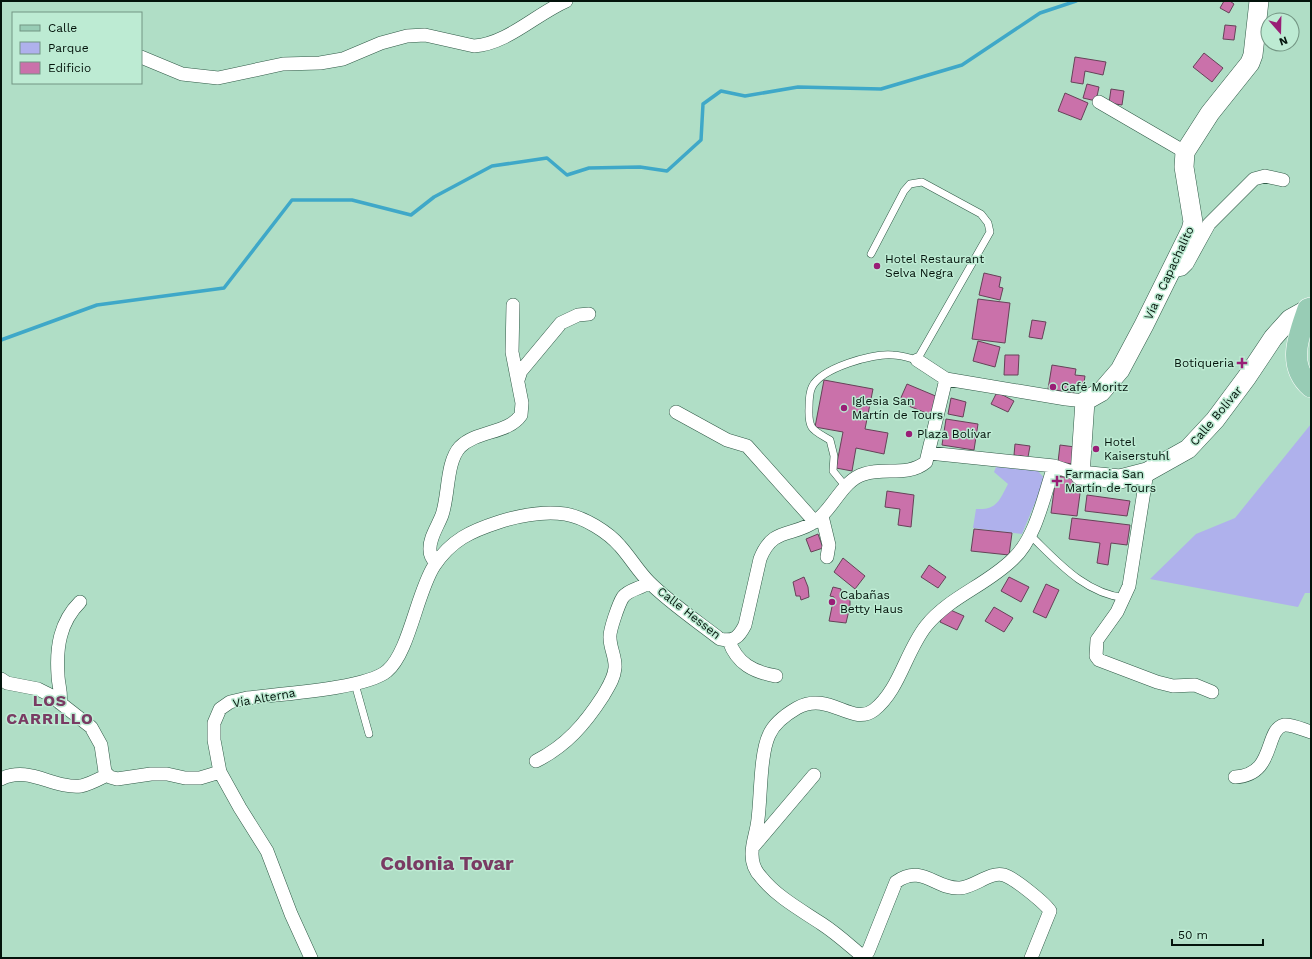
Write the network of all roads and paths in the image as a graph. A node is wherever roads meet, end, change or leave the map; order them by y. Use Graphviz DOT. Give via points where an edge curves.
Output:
graph roads {
  1 [pos="566,1"];
  2 [pos="1259,1"];
  3 [pos="142,56"];
  4 [pos="1099,102"];
  5 [pos="1185,152"];
  6 [pos="1283,180"];
  7 [pos="871,254"];
  8 [pos="1172,271"];
  9 [pos="513,305"];
  10 [pos="1310,308"];
  11 [pos="589,314"];
  12 [pos="917,360"];
  13 [pos="946,379"];
  14 [pos="518,380"];
  15 [pos="1311,387"];
  16 [pos="1085,401"];
  17 [pos="676,412"];
  18 [pos="929,453"];
  19 [pos="1054,466"];
  20 [pos="1147,472"];
  21 [pos="1080,474"];
  22 [pos="846,487"];
  23 [pos="818,519"];
  24 [pos="1030,536"];
  25 [pos="827,557"];
  26 [pos="436,563"];
  27 [pos="649,582"];
  28 [pos="1125,598"];
  29 [pos="80,602"];
  30 [pos="729,641"];
  31 [pos="776,676"];
  32 [pos="1,678"];
  33 [pos="355,684"];
  34 [pos="1212,692"];
  35 [pos="60,703"];
  36 [pos="1311,732"];
  37 [pos="369,734"];
  38 [pos="536,761"];
  39 [pos="220,772"];
  40 [pos="107,775"];
  41 [pos="814,775"];
  42 [pos="1235,777"];
  43 [pos="1,779"];
  44 [pos="752,848"];
  45 [pos="311,958"];
  46 [pos="1031,958"];
  1 -- 3 [label="street" via="546,10 498,41 482,46 425,35 407,36 381,43 343,59 320,63 283,64 218,78 182,74"];
  2 -- 5 [label="street" via="1250,63 1210,113"];
  4 -- 5 [label="street"];
  5 -- 8 [label="street, Vía a Capachalito" via="1184,167 1193,222"];
  6 -- 8 [label="street" via="1265,176 1254,179 1209,224 1187,264 1182,269"];
  7 -- 12 [label="lane" via="910,184 922,182 981,214 988,223 990,232"];
  8 -- 16 [label="street, Vía a Capachalito" via="1120,370 1101,392"];
  9 -- 14 [label="street" via="512,352"];
  10 -- 15 [label="main road" via="1297,342 1296,362"];
  10 -- 20 [label="street, Calle Bolívar" via="1290,319 1273,338 1215,420 1188,450"];
  11 -- 14 [label="street" via="578,315 561,323 521,371"];
  12 -- 13 [label="street"];
  12 -- 22 [label="lane" via="892,354 870,357 830,371 813,386 808,418 815,432 830,440 834,456 833,471"];
  13 -- 16 [label="street"];
  13 -- 18 [label="street"];
  14 -- 26 [label="street" via="522,411 518,420 509,426 471,439 460,447 453,459 445,502 430,550"];
  16 -- 21 [label="street"];
  17 -- 23 [label="street" via="727,440 748,446"];
  18 -- 19 [label="street, Calle Bolívar"];
  18 -- 22 [label="street, Calle Hessen" via="926,462 920,467 865,474 854,479"];
  19 -- 21 [label="street, Calle Bolívar"];
  19 -- 24 [label="street"];
  20 -- 21 [label="street, Calle Bolívar" via="1120,480"];
  20 -- 28 [label="street"];
  22 -- 23 [label="street, Calle Hessen"];
  23 -- 25 [label="street" via="829,545"];
  23 -- 30 [label="street, Calle Hessen" via="772,539 763,550 755,575 746,625 741,634"];
  24 -- 28 [label="lane" via="1066,570 1088,586 1103,593"];
  24 -- 44 [label="street" via="1013,559 945,607 926,625 910,650 890,692 873,711 857,715 823,702 814,702 798,707 776,723 764,750 761,801"];
  26 -- 27 [label="street, Calle Hessen" via="455,541 477,529 505,520 539,514 566,514 601,530 620,545"];
  26 -- 33 [label="street, Vía Alterna" via="427,577 396,659 388,671 376,678"];
  27 -- 30 [label="street, Calle Hessen" via="720,639"];
  27 -- 38 [label="street" via="643,588 629,592 622,600 609,637 616,667 612,681 586,721 570,739"];
  28 -- 34 [label="street" via="1098,640 1095,654 1097,658 1157,682 1173,686 1195,685"];
  29 -- 35 [label="street" via="66,620 60,638"];
  30 -- 31 [label="street" via="742,663 754,670"];
  32 -- 35 [label="street" via="7,683 38,689"];
  33 -- 37 [label="lane"];
  33 -- 39 [label="street, Vía Alterna" via="230,702 220,709 214,723 214,740"];
  35 -- 40 [label="street" via="91,727 101,745"];
  36 -- 42 [label="street" via="1288,725 1280,727 1275,732 1263,763 1248,775"];
  39 -- 40 [label="street" via="200,778 151,774 117,779"];
  39 -- 45 [label="street, Vía Alterna" via="267,851"];
  40 -- 43 [label="street" via="80,786 21,773"];
  41 -- 44 [label="street"];
  44 -- 46 [label="street" via="757,872 775,892 862,955 868,952 896,882 904,877 914,874 960,888 998,874 1006,875 1043,901 1050,911"];
}
